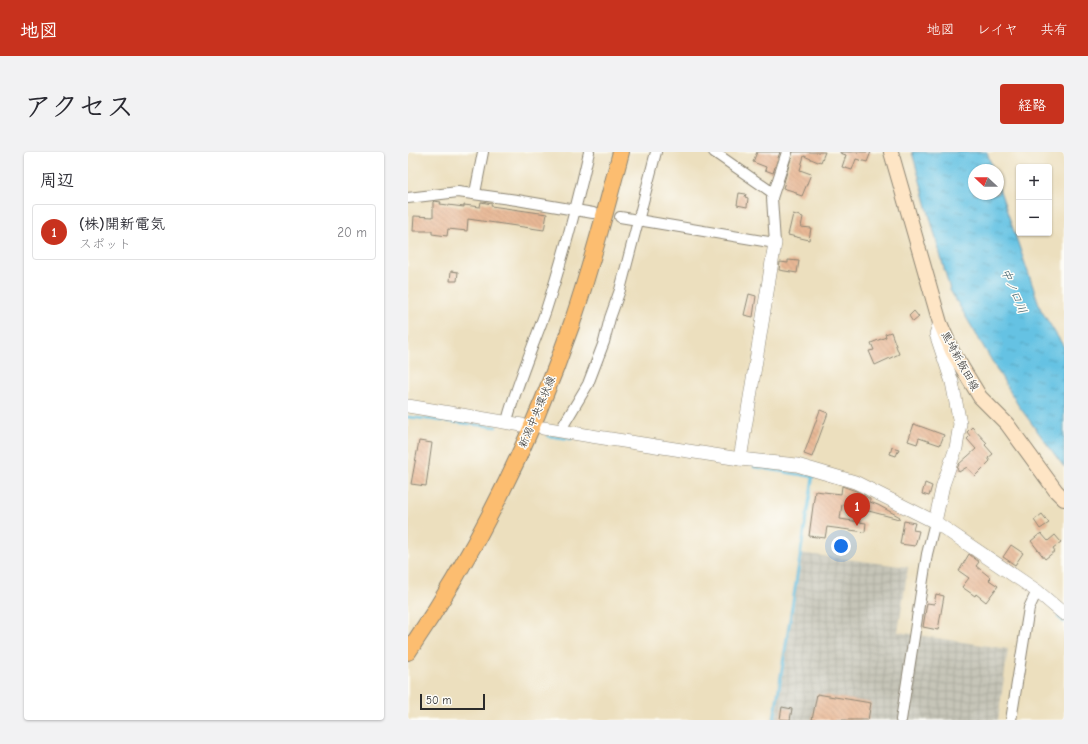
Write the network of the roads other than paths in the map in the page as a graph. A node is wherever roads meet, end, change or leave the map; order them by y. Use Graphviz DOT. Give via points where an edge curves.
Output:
graph roads {
  1 [pos="483,152"];
  2 [pos="589,152"];
  3 [pos="621,152"];
  4 [pos="656,152"];
  5 [pos="714,152"];
  6 [pos="788,152"];
  7 [pos="891,152"];
  8 [pos="475,193"];
  9 [pos="773,193"];
  10 [pos="408,198"];
  11 [pos="576,210"];
  12 [pos="593,212"];
  13 [pos="620,217"];
  14 [pos="638,220"];
  15 [pos="776,243"];
  16 [pos="940,323"];
  17 [pos="408,406"];
  18 [pos="507,421"];
  19 [pos="522,425"];
  20 [pos="543,428"];
  21 [pos="560,430"];
  22 [pos="740,459"];
  23 [pos="1064,499"];
  24 [pos="935,522"];
  25 [pos="1037,591"];
  26 [pos="1064,614"];
  27 [pos="408,652"];
  28 [pos="902,720"];
  29 [pos="1011,720"];
  1 -- 8 [label="street"];
  2 -- 11 [label="street"];
  3 -- 27 [label="main road, 新潟中央環状線" via="585,284 537,414 512,471 470,552"];
  4 -- 14 [label="street"];
  5 -- 9 [label="street"];
  6 -- 9 [label="street"];
  7 -- 16 [label="main road, 黒埼新飯田線"];
  8 -- 10 [label="street" via="458,192"];
  8 -- 11 [label="street"];
  9 -- 15 [label="street"];
  11 -- 12 [label="street"];
  11 -- 18 [label="street" via="562,260"];
  13 -- 14 [label="street"];
  14 -- 15 [label="street"];
  14 -- 21 [label="street" via="604,342 588,384"];
  15 -- 22 [label="street"];
  16 -- 23 [label="main road, 黒埼新飯田線" via="955,356 980,397 1007,424"];
  16 -- 24 [label="street" via="936,334 952,382 960,424 956,448"];
  17 -- 18 [label="street"];
  18 -- 19 [label="street"];
  20 -- 21 [label="street"];
  21 -- 22 [label="street"];
  22 -- 24 [label="street" via="797,465 855,482"];
  24 -- 25 [label="street"];
  24 -- 28 [label="street" via="927,554"];
  25 -- 26 [label="street"];
  25 -- 29 [label="street" via="1029,608"];
}
